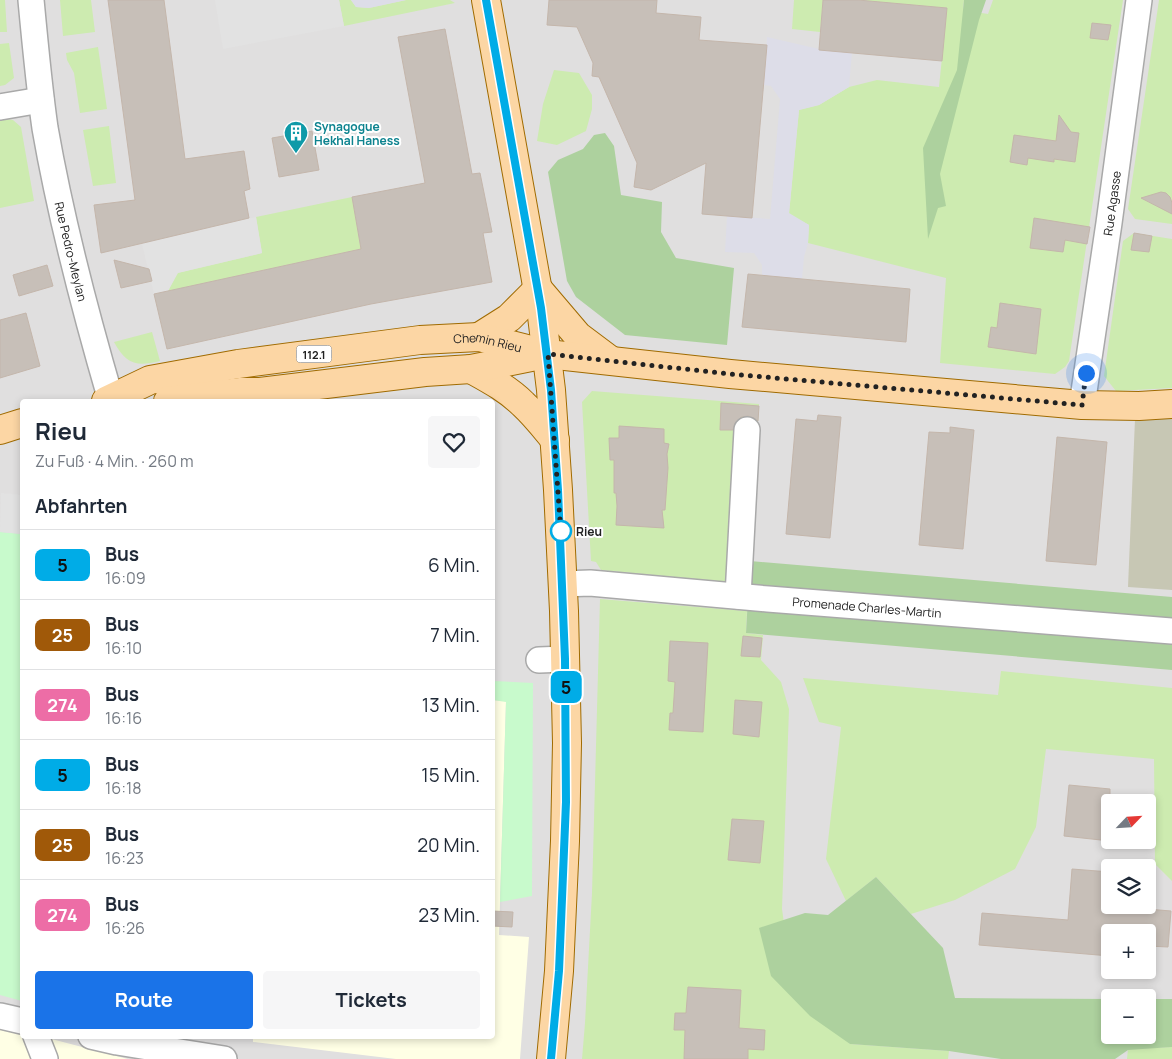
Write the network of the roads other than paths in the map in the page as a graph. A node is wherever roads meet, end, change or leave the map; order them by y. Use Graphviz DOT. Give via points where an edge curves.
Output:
graph roads {
  1 [pos="31,0"];
  2 [pos="486,0"];
  3 [pos="1140,0"];
  4 [pos="41,100"];
  5 [pos="0,107"];
  6 [pos="538,289"];
  7 [pos="478,337"];
  8 [pos="325,353"];
  9 [pos="548,354"];
  10 [pos="276,359"];
  11 [pos="611,361"];
  12 [pos="471,369"];
  13 [pos="342,382"];
  14 [pos="261,397"];
  15 [pos="114,399"];
  16 [pos="118,399"];
  17 [pos="184,399"];
  18 [pos="1172,404"];
  19 [pos="1082,405"];
  20 [pos="20,425"];
  21 [pos="0,430"];
  22 [pos="747,430"];
  23 [pos="555,440"];
  24 [pos="563,584"];
  25 [pos="738,596"];
  26 [pos="1172,631"];
  27 [pos="0,1016"];
  28 [pos="20,1021"];
  29 [pos="37,1039"];
  30 [pos="104,1039"];
  31 [pos="45,1059"];
  32 [pos="224,1059"];
  33 [pos="551,1059"];
  1 -- 4 [label="street, Rue Pedro-Meylan"];
  2 -- 6 [label="main road"];
  3 -- 19 [label="street, Rue Agasse"];
  4 -- 5 [label="street"];
  4 -- 15 [label="street, Rue Pedro-Meylan" via="66,233"];
  6 -- 7 [label="main road" via="515,313"];
  6 -- 9 [label="main road"];
  6 -- 11 [label="main road" via="578,336"];
  7 -- 8 [label="main road, Chemin Rieu / 112.1" via="420,340"];
  7 -- 9 [label="main road, Chemin Rieu / 112.1"];
  8 -- 10 [label="main road, Chemin Rieu / 112.1"];
  8 -- 13 [label="street" via="337,363"];
  9 -- 11 [label="main road"];
  9 -- 12 [label="main road, Chemin Rieu"];
  9 -- 23 [label="main road"];
  10 -- 14 [label="street" via="262,369 258,377"];
  10 -- 16 [label="main road, Chemin Rieu / 112.1" via="150,380"];
  11 -- 19 [label="main road"];
  12 -- 13 [label="main road, Chemin Rieu"];
  12 -- 23 [label="main road" via="512,394"];
  13 -- 14 [label="main road, Chemin Rieu"];
  14 -- 17 [label="main road, Chemin Rieu" via="241,392"];
  18 -- 19 [label="main road"];
  20 -- 21 [label="main road"];
  22 -- 25 [label="street"];
  23 -- 24 [label="main road"];
  24 -- 25 [label="street, Promenade Charles-Martin" via="590,583"];
  24 -- 33 [label="main road" via="552,660 567,743 559,971"];
  25 -- 26 [label="street, Promenade Charles-Martin"];
  27 -- 28 [label="street"];
  29 -- 31 [label="street"];
  30 -- 32 [label="street"];
}
